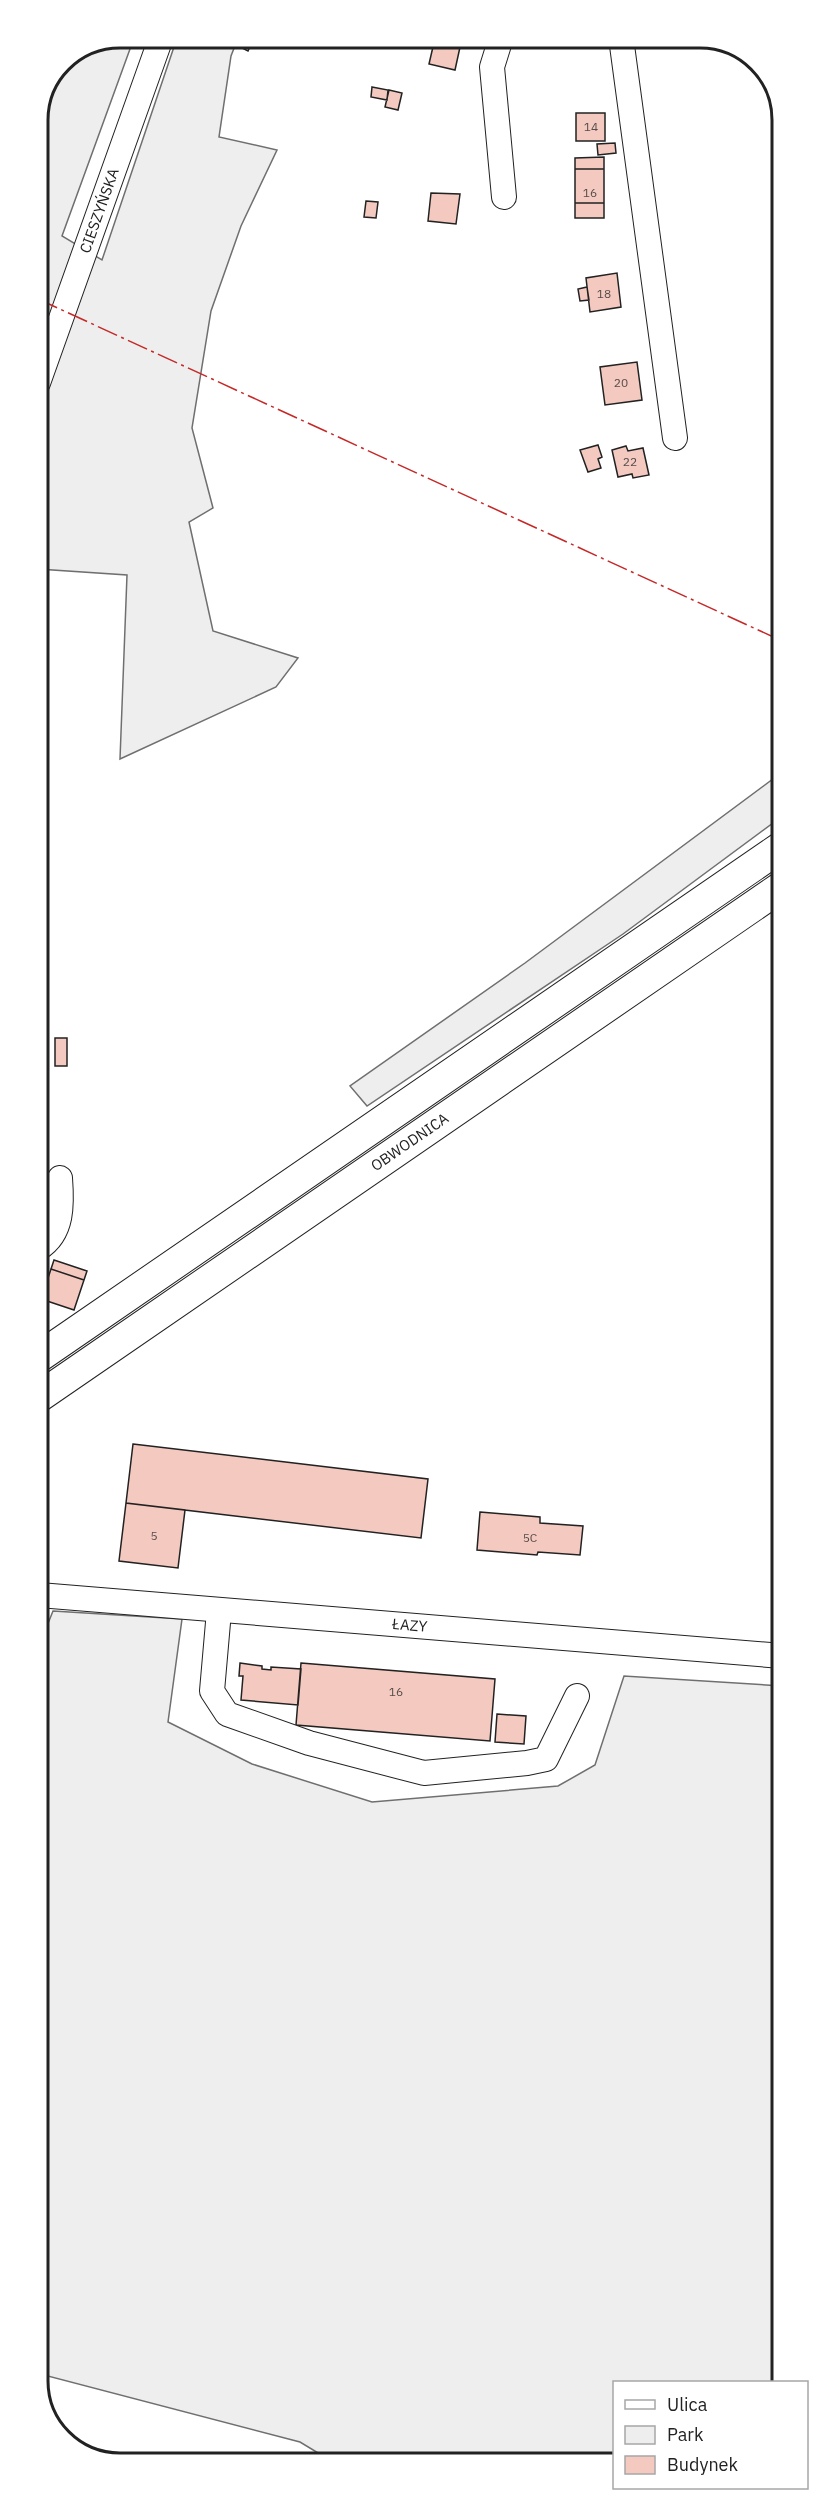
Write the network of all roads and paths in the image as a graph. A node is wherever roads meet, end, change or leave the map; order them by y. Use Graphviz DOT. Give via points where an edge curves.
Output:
graph roads {
  1 [pos="157,48"];
  2 [pos="498,48"];
  3 [pos="622,48"];
  4 [pos="504,196"];
  5 [pos="48,355"];
  6 [pos="675,438"];
  7 [pos="772,853"];
  8 [pos="772,893"];
  9 [pos="60,1178"];
  10 [pos="48,1240"];
  11 [pos="48,1351"];
  12 [pos="48,1391"];
  13 [pos="48,1596"];
  14 [pos="219,1611"];
  15 [pos="772,1655"];
  16 [pos="577,1696"];
  1 -- 5 [label="street, CIESZYŃSKA"];
  2 -- 4 [label="street" via="492,67"];
  3 -- 6 [label="street"];
  7 -- 11 [label="main road"];
  8 -- 12 [label="main road, OBWODNICA"];
  9 -- 10 [label="street" via="62,1208 54,1234"];
  13 -- 14 [label="street, ŁAZY"];
  14 -- 15 [label="street, ŁAZY"];
  14 -- 16 [label="street" via="212,1691 227,1714 309,1743 424,1773 546,1759"];
}
